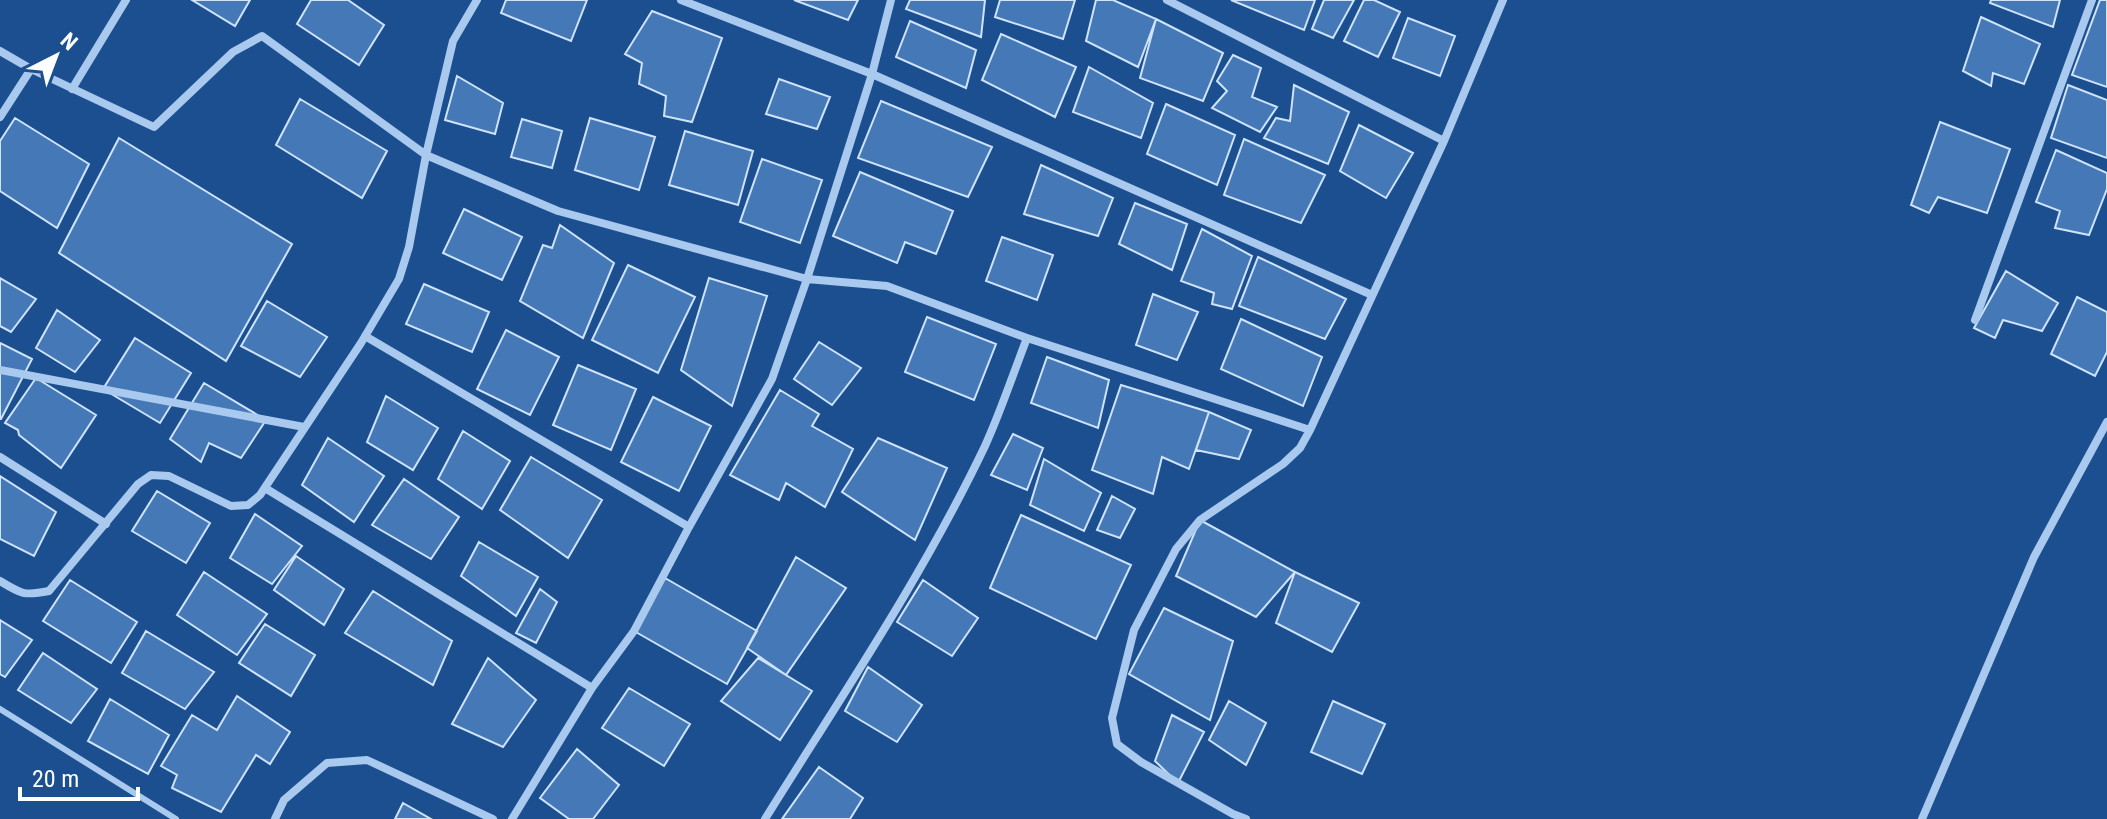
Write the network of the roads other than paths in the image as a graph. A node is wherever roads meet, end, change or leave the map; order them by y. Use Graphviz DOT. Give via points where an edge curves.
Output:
graph roads {
  1 [pos="126,0"];
  2 [pos="477,0"];
  3 [pos="681,0"];
  4 [pos="891,0"];
  5 [pos="1167,0"];
  6 [pos="1503,0"];
  7 [pos="2092,0"];
  8 [pos="0,51"];
  9 [pos="31,69"];
  10 [pos="872,74"];
  11 [pos="72,89"];
  12 [pos="0,117"];
  13 [pos="1444,141"];
  14 [pos="426,155"];
  15 [pos="807,279"];
  16 [pos="1372,295"];
  17 [pos="1975,320"];
  18 [pos="365,336"];
  19 [pos="1027,338"];
  20 [pos="0,370"];
  21 [pos="2107,422"];
  22 [pos="304,427"];
  23 [pos="1310,430"];
  24 [pos="0,457"];
  25 [pos="265,488"];
  26 [pos="106,524"];
  27 [pos="689,527"];
  28 [pos="0,581"];
  29 [pos="592,688"];
  30 [pos="0,709"];
  31 [pos="176,819"];
  32 [pos="275,819"];
  33 [pos="493,819"];
  34 [pos="512,819"];
  35 [pos="765,819"];
  36 [pos="1246,819"];
  37 [pos="1922,819"];
  1 -- 11 [label="street"];
  2 -- 14 [label="street" via="453,41"];
  3 -- 10 [label="street"];
  4 -- 10 [label="street"];
  5 -- 13 [label="street"];
  6 -- 13 [label="street"];
  7 -- 17 [label="street"];
  8 -- 9 [label="street"];
  9 -- 11 [label="street"];
  9 -- 12 [label="street"];
  10 -- 15 [label="street"];
  10 -- 16 [label="street"];
  11 -- 14 [label="street" via="154,127 233,52 262,36"];
  13 -- 16 [label="street"];
  14 -- 15 [label="street" via="558,211"];
  14 -- 18 [label="street" via="399,279"];
  15 -- 19 [label="street" via="887,286"];
  15 -- 27 [label="street" via="772,379"];
  16 -- 23 [label="street"];
  18 -- 22 [label="street"];
  18 -- 27 [label="street"];
  19 -- 23 [label="street"];
  19 -- 35 [label="street" via="985,445 936,539"];
  20 -- 22 [label="street"];
  21 -- 37 [label="street" via="2034,557"];
  22 -- 25 [label="street"];
  23 -- 36 [label="street" via="1283,464 1200,520 1176,549 1134,630 1112,718 1117,744"];
  24 -- 26 [label="street"];
  25 -- 26 [label="street" via="248,505 231,506 169,476 151,475"];
  25 -- 29 [label="street"];
  26 -- 28 [label="street" via="49,591 19,593"];
  27 -- 29 [label="street" via="634,631"];
  29 -- 34 [label="street"];
  30 -- 31 [label="lane"];
  32 -- 33 [label="street" via="284,800 327,763 367,760"];
}
